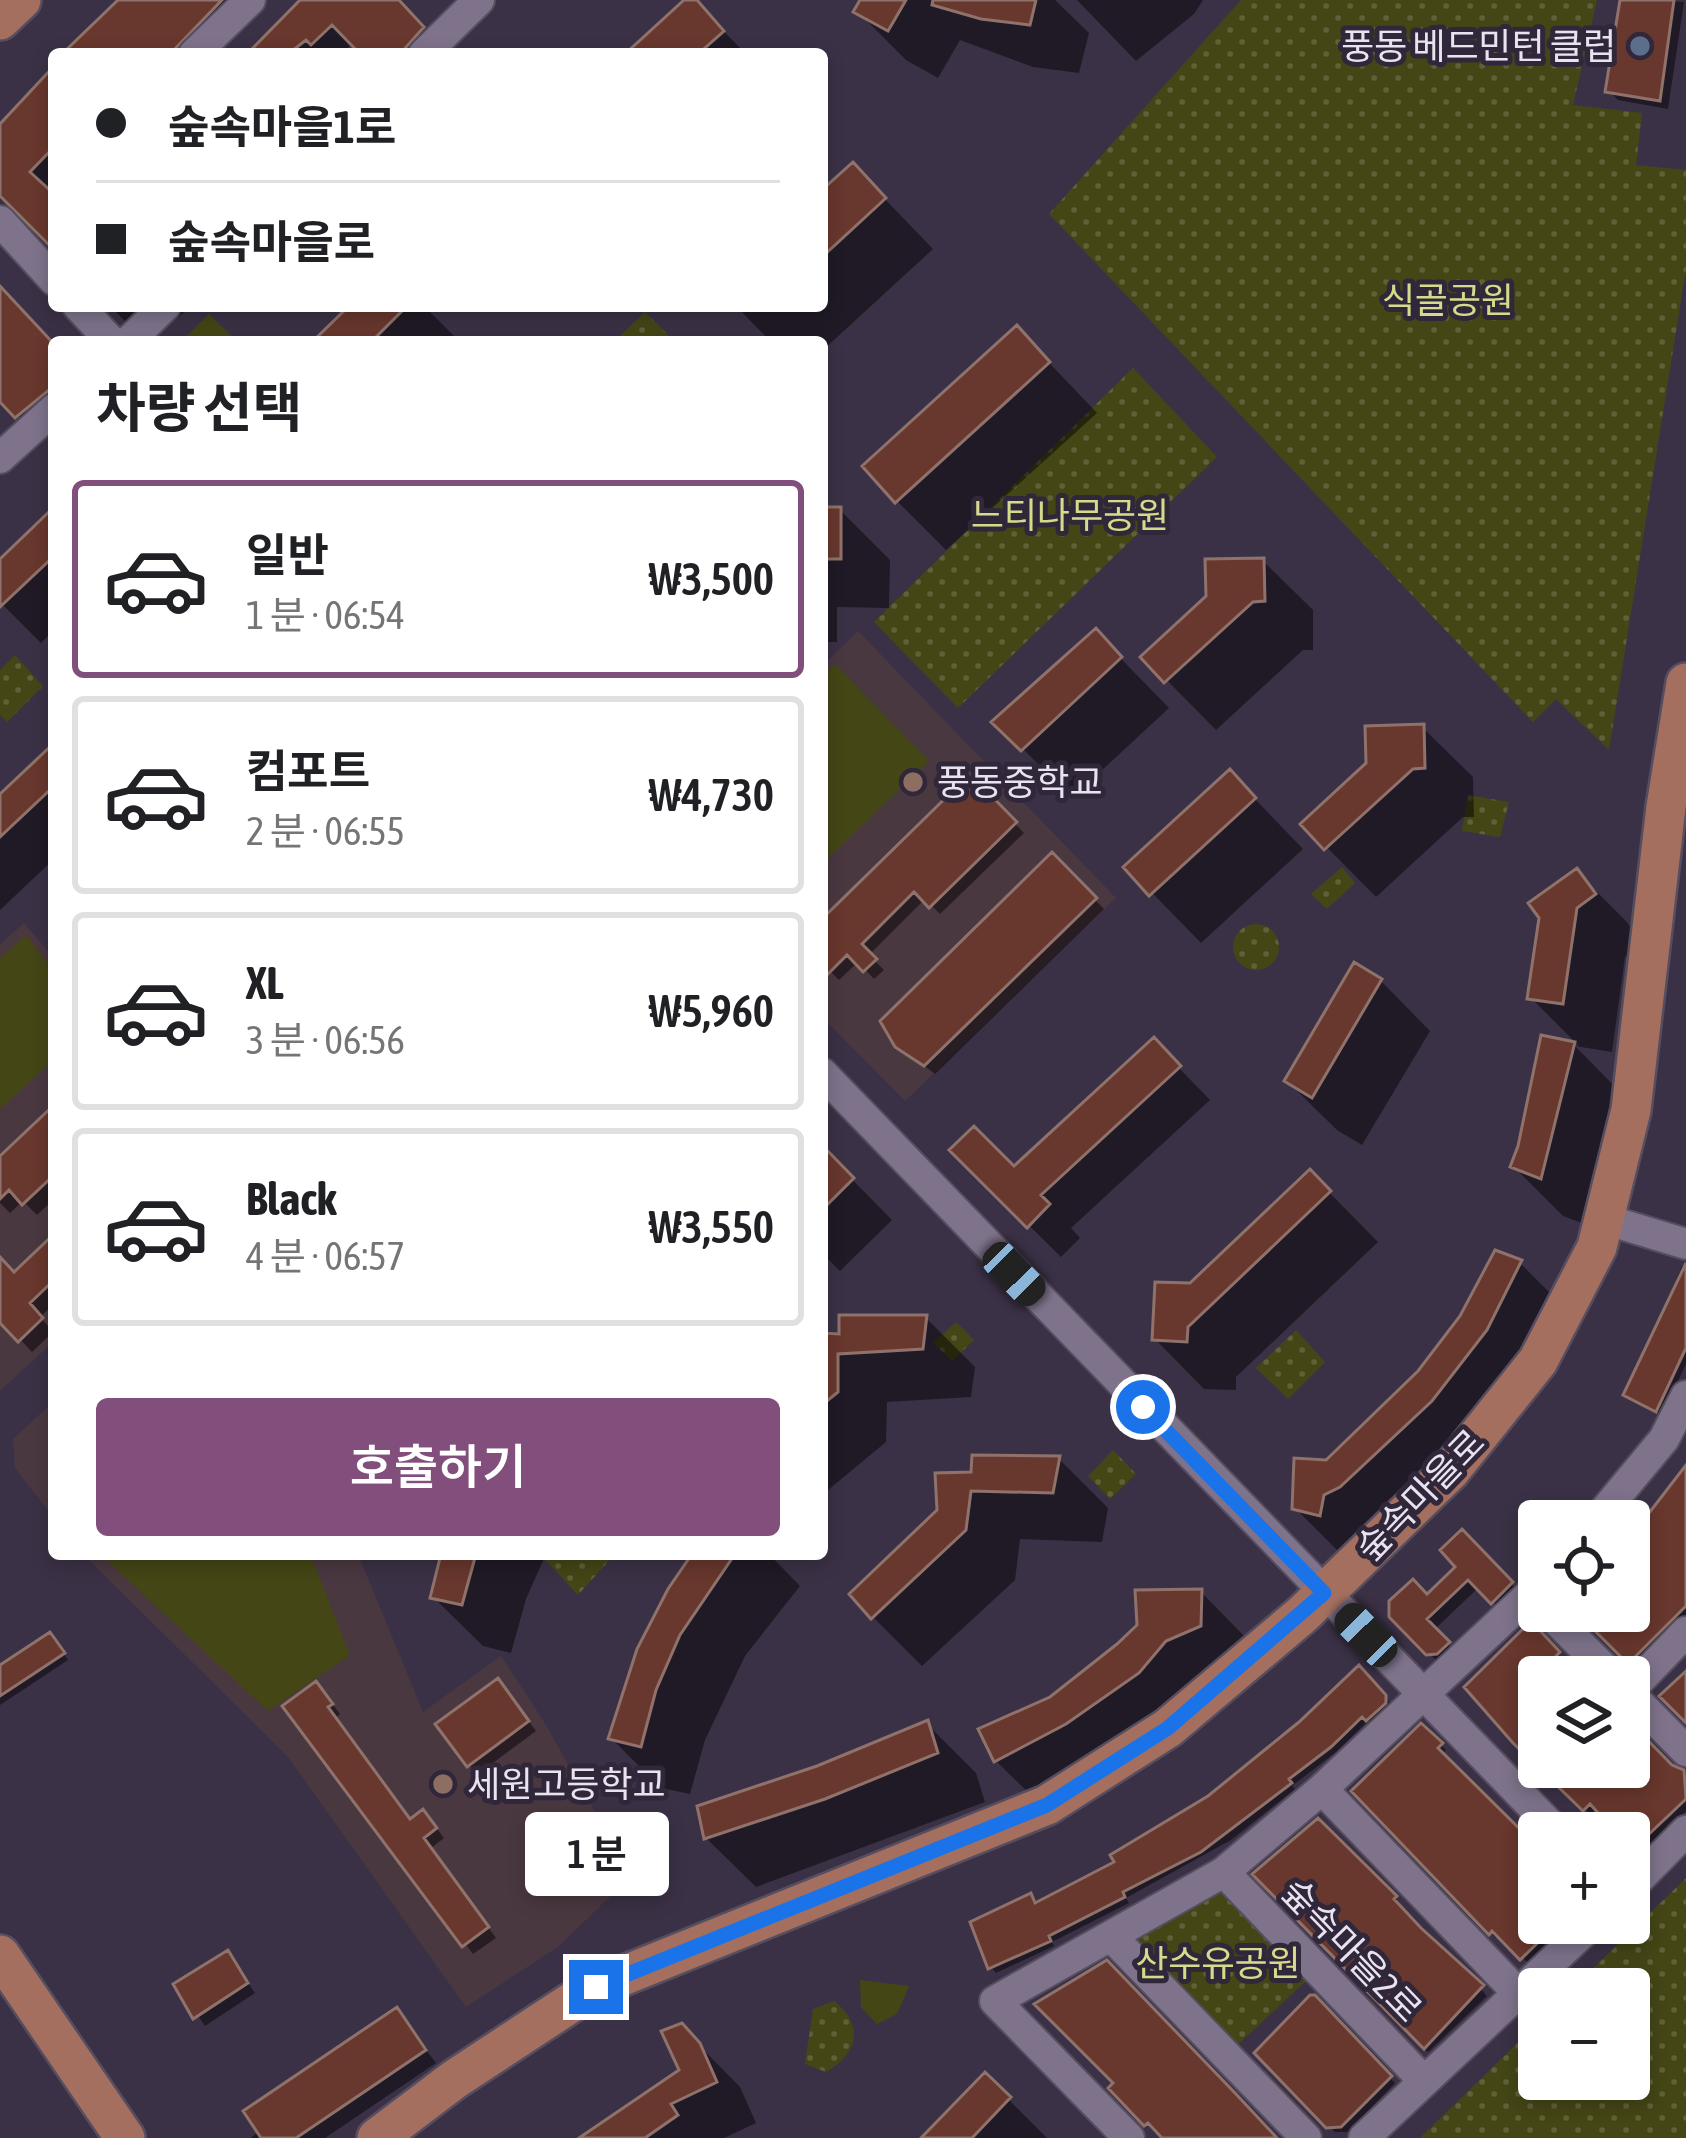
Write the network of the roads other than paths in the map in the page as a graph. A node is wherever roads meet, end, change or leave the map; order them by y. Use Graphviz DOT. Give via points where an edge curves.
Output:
graph roads {
  1 [pos="21,0"];
  2 [pos="250,0"];
  3 [pos="479,0"];
  4 [pos="0,20"];
  5 [pos="200,48"];
  6 [pos="430,48"];
  7 [pos="0,221"];
  8 [pos="48,273"];
  9 [pos="84,312"];
  10 [pos="159,312"];
  11 [pos="106,336"];
  12 [pos="134,336"];
  13 [pos="48,413"];
  14 [pos="4,445"];
  15 [pos="1686,683"];
  16 [pos="828,1079"];
  17 [pos="1604,1219"];
  18 [pos="1686,1244"];
  19 [pos="1686,1396"];
  20 [pos="1613,1500"];
  21 [pos="1324,1593"];
  22 [pos="1518,1617"];
  23 [pos="1570,1632"];
  24 [pos="1686,1632"];
  25 [pos="1593,1656"];
  26 [pos="1650,1670"];
  27 [pos="1424,1695"];
  28 [pos="1650,1714"];
  29 [pos="1686,1751"];
  30 [pos="1322,1789"];
  31 [pos="1538,1812"];
  32 [pos="1686,1831"];
  33 [pos="1650,1867"];
  34 [pos="1224,1872"];
  35 [pos="1112,1937"];
  36 [pos="1570,1944"];
  37 [pos="0,1954"];
  38 [pos="1545,1968"];
  39 [pos="1518,1993"];
  40 [pos="1424,2081"];
  41 [pos="125,2138"];
  42 [pos="377,2138"];
  43 [pos="1129,2138"];
  44 [pos="1306,2138"];
  45 [pos="1364,2138"];
  1 -- 4 [label="main road"];
  2 -- 5 [label="street"];
  3 -- 6 [label="street"];
  7 -- 8 [label="street"];
  9 -- 11 [label="street"];
  10 -- 12 [label="street"];
  13 -- 14 [label="street"];
  15 -- 17 [label="main road, 숲속마을로" via="1630,1110"];
  16 -- 21 [label="street"];
  17 -- 18 [label="street"];
  17 -- 21 [label="main road, 숲속마을로" via="1538,1361 1450,1471"];
  19 -- 20 [label="street" via="1664,1439"];
  21 -- 27 [label="street"];
  21 -- 42 [label="main road, 숲속마을로" via="1168,1728 1047,1805 596,1987"];
  22 -- 27 [label="street, 숲속마을2로"];
  23 -- 25 [label="street"];
  24 -- 26 [label="street"];
  27 -- 30 [label="street, 숲속마을2로"];
  27 -- 31 [label="street"];
  28 -- 29 [label="street"];
  30 -- 34 [label="street, 숲속마을2로"];
  30 -- 39 [label="street"];
  32 -- 33 [label="street"];
  34 -- 35 [label="street, 숲속마을2로"];
  34 -- 40 [label="street, 숲속마을2로"];
  35 -- 43 [label="street, 숲속마을2로" via="995,2001"];
  35 -- 44 [label="street"];
  36 -- 38 [label="street, 숲속마을2로"];
  37 -- 41 [label="main road"];
  39 -- 40 [label="street, 숲속마을2로"];
  40 -- 45 [label="street, 숲속마을2로"];
}
